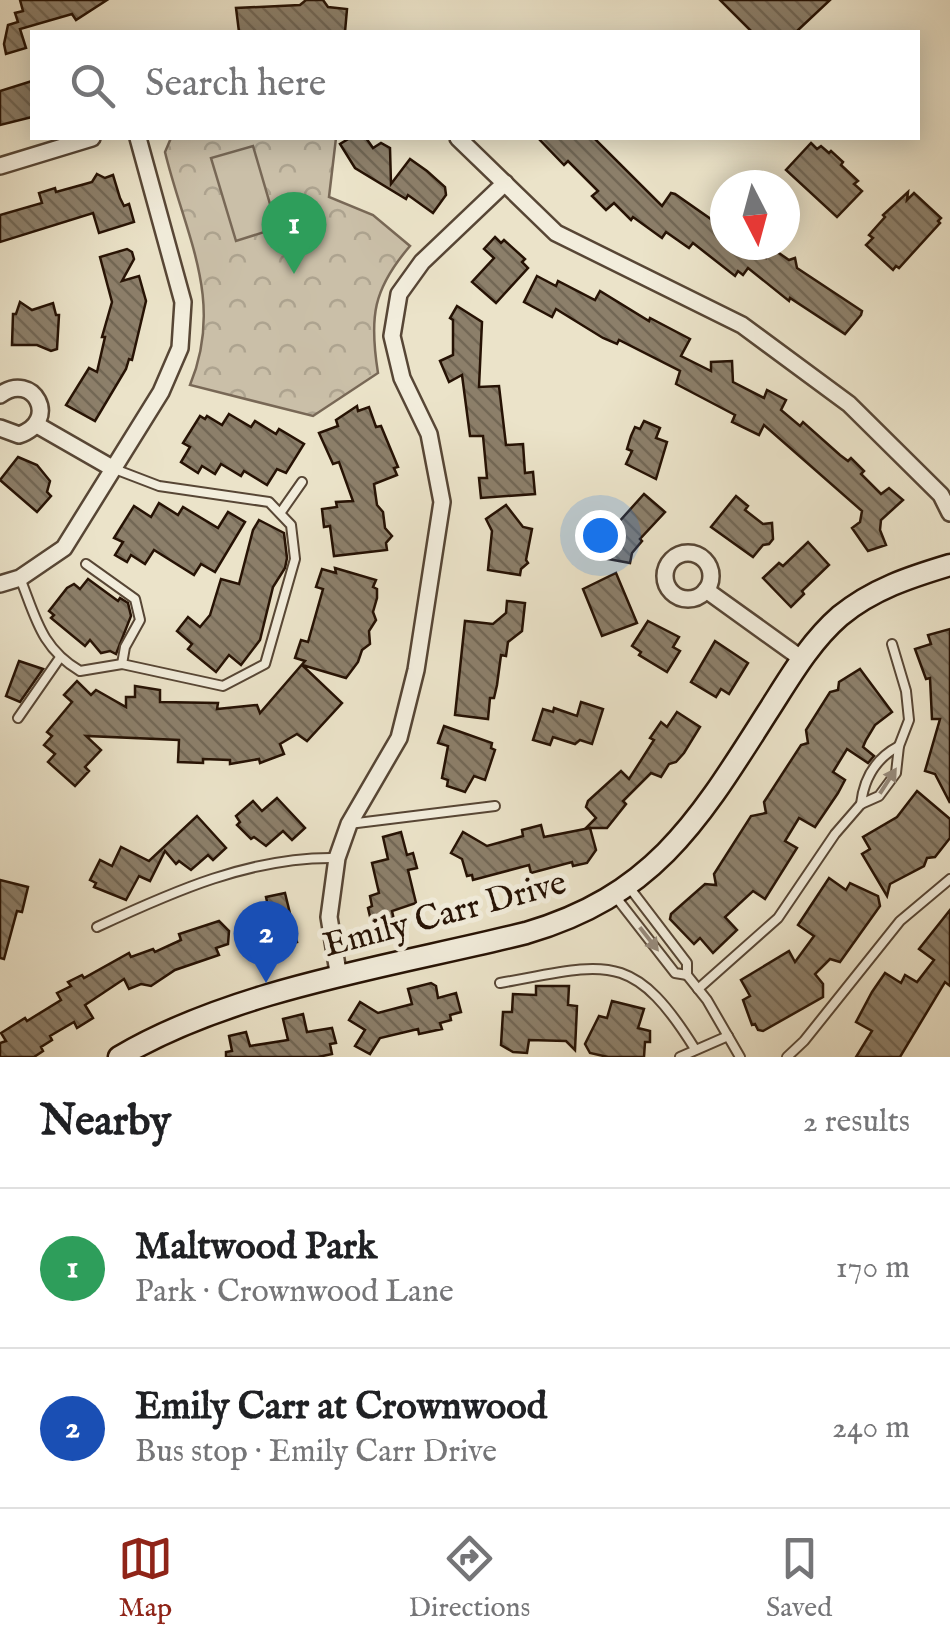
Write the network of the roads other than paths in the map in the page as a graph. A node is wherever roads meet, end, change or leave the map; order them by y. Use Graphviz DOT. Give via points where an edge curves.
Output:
graph roads {
  1 [pos="85,140"];
  2 [pos="139,140"];
  3 [pos="460,140"];
  4 [pos="0,166"];
  5 [pos="505,183"];
  6 [pos="0,395"];
  7 [pos="37,425"];
  8 [pos="0,428"];
  9 [pos="112,468"];
  10 [pos="302,482"];
  11 [pos="281,512"];
  12 [pos="950,513"];
  13 [pos="86,564"];
  14 [pos="950,565"];
  15 [pos="20,578"];
  16 [pos="0,584"];
  17 [pos="706,590"];
  18 [pos="892,644"];
  19 [pos="59,659"];
  20 [pos="802,659"];
  21 [pos="122,664"];
  22 [pos="18,718"];
  23 [pos="899,746"];
  24 [pos="860,804"];
  25 [pos="495,806"];
  26 [pos="349,824"];
  27 [pos="337,858"];
  28 [pos="950,879"];
  29 [pos="621,891"];
  30 [pos="97,927"];
  31 [pos="688,975"];
  32 [pos="339,978"];
  33 [pos="500,982"];
  34 [pos="698,988"];
  35 [pos="728,1036"];
  36 [pos="695,1049"];
  37 [pos="120,1057"];
  38 [pos="680,1057"];
  39 [pos="740,1057"];
  40 [pos="788,1057"];
  1 -- 4 [label="street"];
  2 -- 9 [label="street" via="183,302 180,348"];
  3 -- 5 [label="street"];
  5 -- 12 [label="street" via="556,232 742,326 849,404 941,495"];
  5 -- 26 [label="street" via="422,262 400,294 392,336 402,378 429,434 442,502 399,738"];
  6 -- 7 [label="street" via="15,388 34,395"];
  7 -- 8 [label="street" via="19,436"];
  7 -- 9 [label="street"];
  9 -- 11 [label="lane" via="159,486 269,502"];
  9 -- 15 [label="street" via="64,548"];
  10 -- 11 [label="lane"];
  11 -- 21 [label="lane" via="291,525 295,559 265,664 222,686"];
  13 -- 21 [label="lane" via="135,599 140,620"];
  14 -- 20 [label="street, Emily Carr Drive" via="864,599"];
  15 -- 16 [label="street"];
  15 -- 19 [label="lane" via="43,638"];
  17 -- 20 [label="street"];
  18 -- 23 [label="lane" via="908,706"];
  19 -- 21 [label="lane" via="80,671"];
  19 -- 22 [label="lane"];
  20 -- 29 [label="street, Emily Carr Drive" via="708,806 673,848"];
  23 -- 24 [label="lane" via="882,755"];
  24 -- 23 [label="lane, one-way" via="878,796 896,773"];
  24 -- 34 [label="lane" via="778,918"];
  25 -- 26 [label="lane"];
  26 -- 27 [label="street"];
  27 -- 30 [label="lane" via="252,868 184,886"];
  27 -- 32 [label="street" via="330,917"];
  28 -- 40 [label="lane" via="900,920"];
  29 -- 31 [label="lane" via="688,963"];
  29 -- 31 [label="lane, one-way" via="675,973"];
  29 -- 32 [label="street, Emily Carr Drive" via="555,924"];
  31 -- 34 [label="lane"];
  32 -- 37 [label="street, Emily Carr Drive" via="206,1015"];
  33 -- 36 [label="lane" via="611,968 657,997"];
  34 -- 35 [label="lane"];
  35 -- 36 [label="lane"];
  35 -- 39 [label="lane"];
  36 -- 38 [label="lane"];
}
